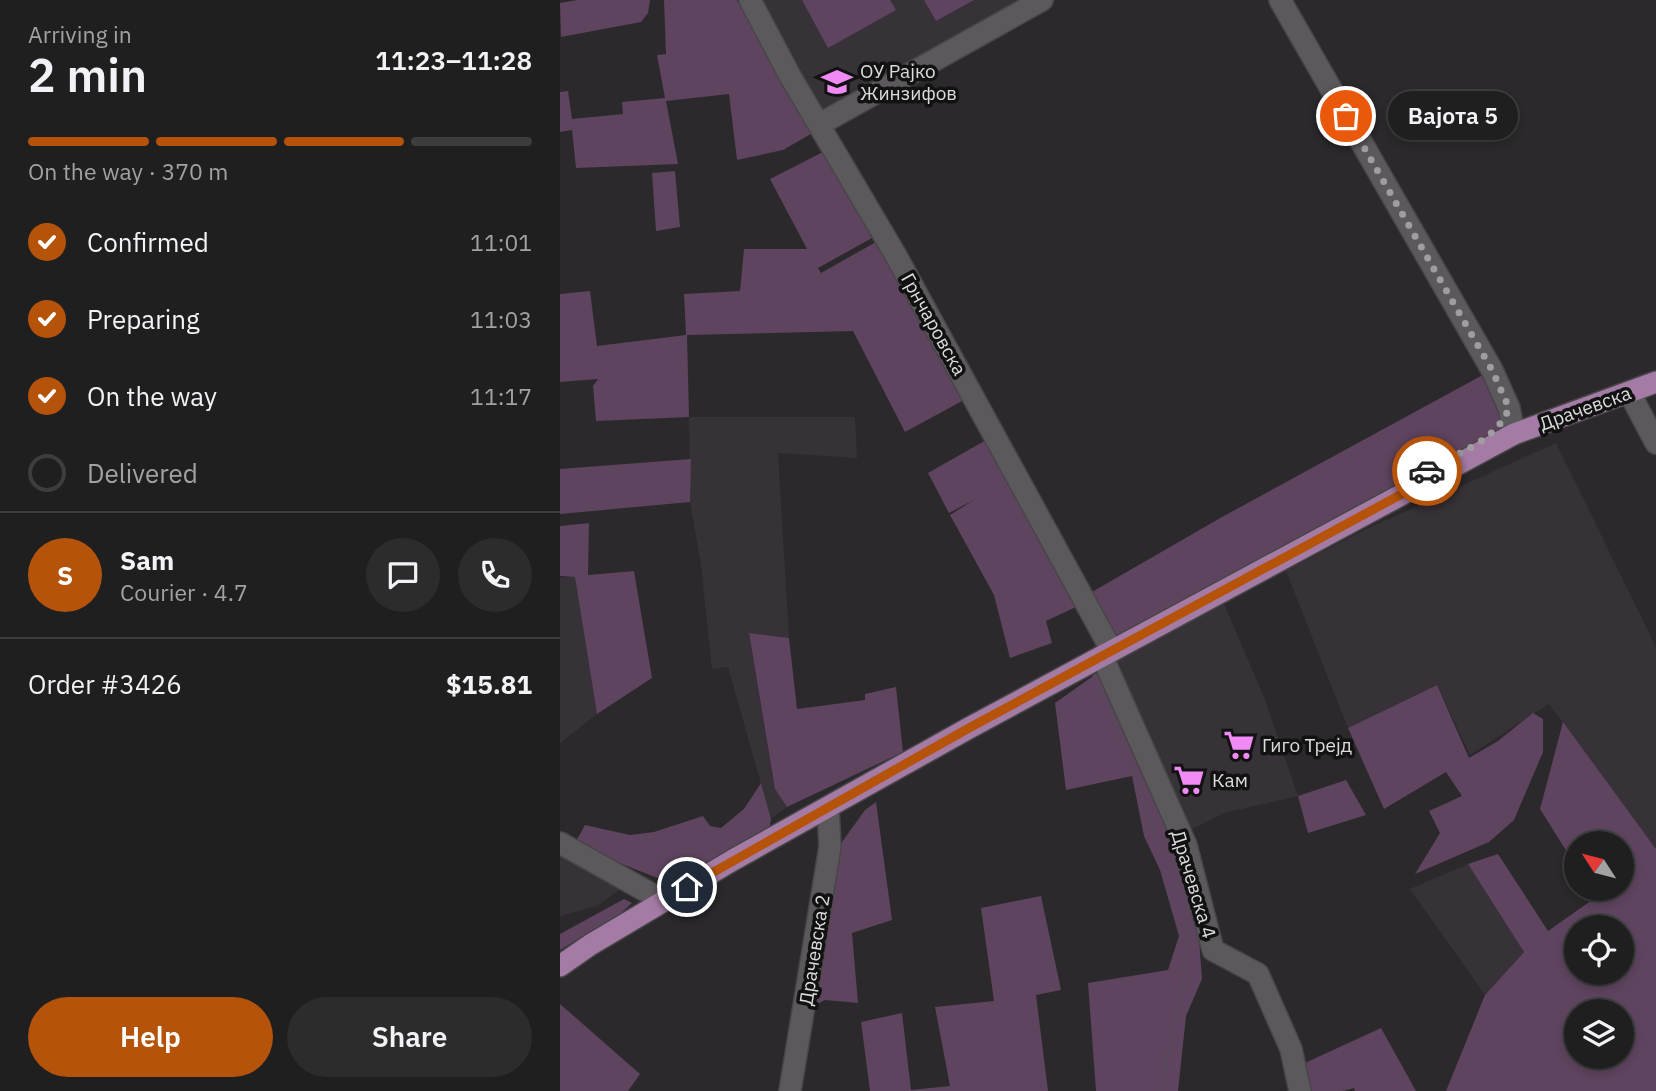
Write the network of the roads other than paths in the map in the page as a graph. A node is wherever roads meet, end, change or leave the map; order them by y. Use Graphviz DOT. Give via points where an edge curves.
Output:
graph roads {
  1 [pos="750,0"];
  2 [pos="1042,0"];
  3 [pos="1280,0"];
  4 [pos="820,124"];
  5 [pos="1656,382"];
  6 [pos="1629,392"];
  7 [pos="1509,408"];
  8 [pos="1514,434"];
  9 [pos="1656,443"];
  10 [pos="1413,488"];
  11 [pos="1107,654"];
  12 [pos="828,808"];
  13 [pos="560,844"];
  14 [pos="664,901"];
  15 [pos="560,966"];
  16 [pos="790,1091"];
  17 [pos="1300,1091"];
  1 -- 4 [label="street, Грнчаровска"];
  2 -- 4 [label="street"];
  3 -- 7 [label="street" via="1492,370"];
  4 -- 11 [label="street, Грнчаровска" via="1053,538"];
  5 -- 6 [label="main road, Драчевска"];
  6 -- 8 [label="main road, Драчевска"];
  6 -- 9 [label="street"];
  7 -- 8 [label="street"];
  7 -- 10 [label="street" via="1490,436 1426,472"];
  8 -- 10 [label="main road, Драчевска"];
  10 -- 11 [label="main road, Драчевска"];
  11 -- 12 [label="main road, Драчевска"];
  11 -- 17 [label="street, Драчевска 4" via="1186,845 1213,950 1258,974 1291,1049"];
  12 -- 14 [label="main road, Драчевска"];
  12 -- 16 [label="street, Драчевска 2" via="830,847"];
  13 -- 14 [label="street"];
  14 -- 15 [label="main road, Драчевска"];
}
